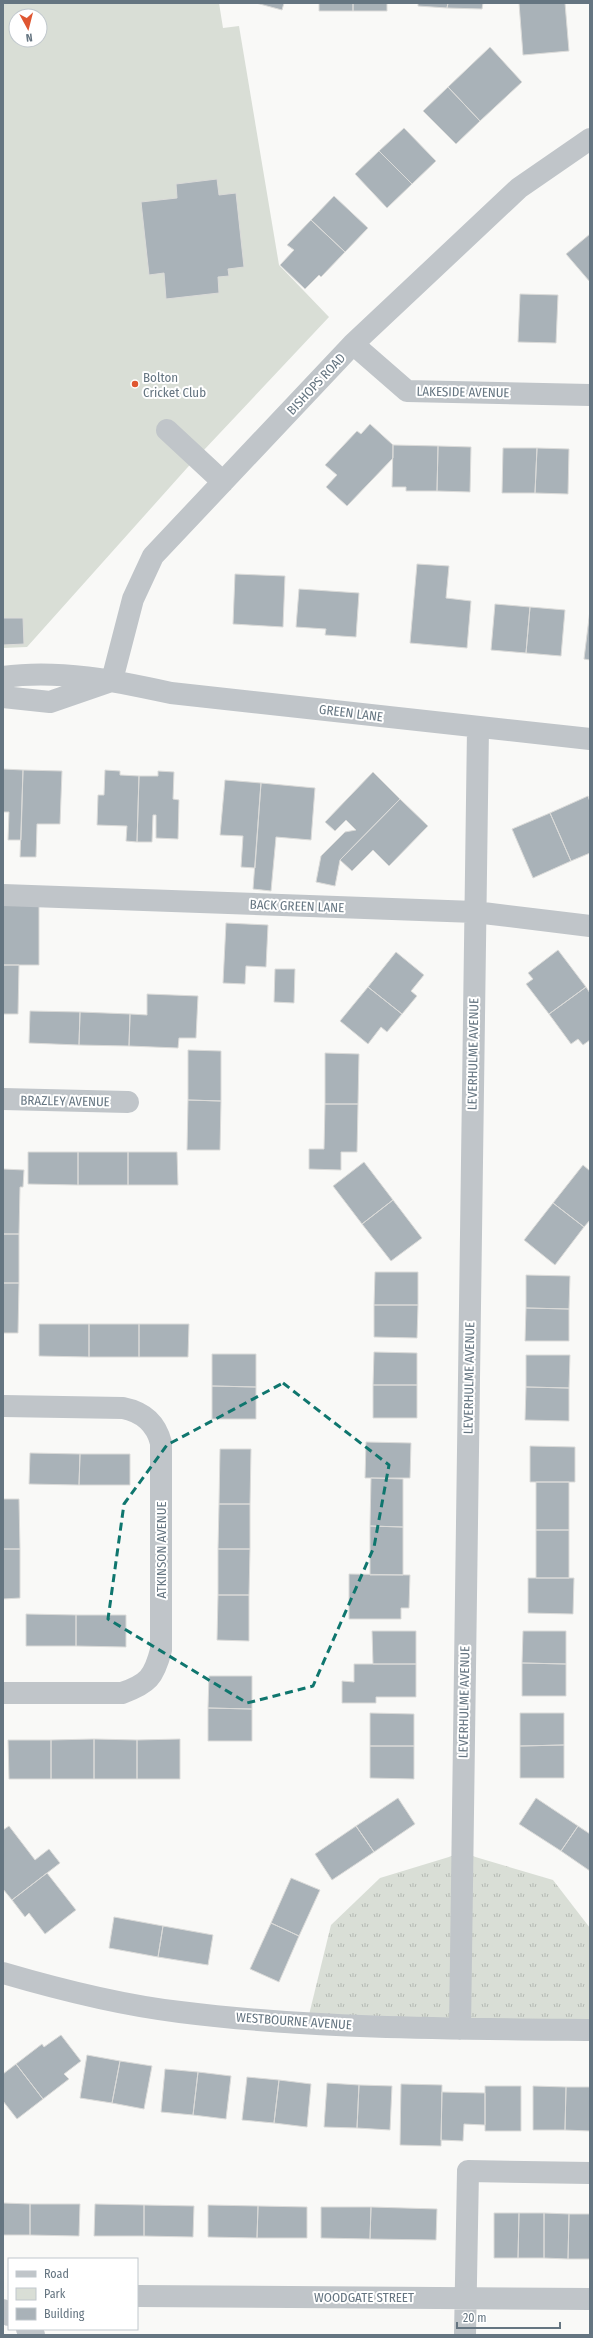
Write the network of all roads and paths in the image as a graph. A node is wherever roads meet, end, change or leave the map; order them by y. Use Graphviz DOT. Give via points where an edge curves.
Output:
graph roads {
  1 [pos="590,139"];
  2 [pos="353,344"];
  3 [pos="590,395"];
  4 [pos="168,430"];
  5 [pos="223,482"];
  6 [pos="3,677"];
  7 [pos="112,680"];
  8 [pos="3,697"];
  9 [pos="478,728"];
  10 [pos="590,739"];
  11 [pos="3,895"];
  12 [pos="475,912"];
  13 [pos="590,926"];
  14 [pos="3,1100"];
  15 [pos="128,1102"];
  16 [pos="3,1406"];
  17 [pos="3,1693"];
  18 [pos="3,1973"];
  19 [pos="460,2029"];
  20 [pos="590,2030"];
  21 [pos="590,2173"];
  22 [pos="138,2296"];
  23 [pos="465,2297"];
  24 [pos="590,2299"];
  25 [pos="465,2335"];
  1 -- 2 [label="street, BISHOPS ROAD" via="519,188"];
  2 -- 3 [label="street, LAKESIDE AVENUE" via="407,391"];
  2 -- 5 [label="street, BISHOPS ROAD"];
  4 -- 5 [label="street"];
  5 -- 7 [label="street, BISHOPS ROAD" via="153,556 133,599"];
  6 -- 7 [label="street, GREEN LANE" via="30,673"];
  7 -- 8 [label="street" via="50,702"];
  7 -- 9 [label="street, GREEN LANE" via="171,693"];
  9 -- 10 [label="street, GREEN LANE"];
  9 -- 12 [label="street, LEVERHULME AVENUE"];
  11 -- 12 [label="street, BACK GREEN LANE"];
  12 -- 13 [label="street, BACK GREEN LANE"];
  12 -- 19 [label="street, LEVERHULME AVENUE"];
  14 -- 15 [label="street, BRAZLEY AVENUE"];
  16 -- 17 [label="street, ATKINSON AVENUE" via="135,1410 158,1430 161,1443 161,1642 157,1665 151,1679 122,1693"];
  18 -- 19 [label="street, WESTBOURNE AVENUE" via="59,1989 179,2012 307,2024"];
  19 -- 20 [label="street, WESTBOURNE AVENUE"];
  21 -- 23 [label="street" via="468,2171"];
  22 -- 23 [label="street, WOODGATE STREET"];
  23 -- 24 [label="street, WOODGATE STREET"];
  23 -- 25 [label="street"];
}
